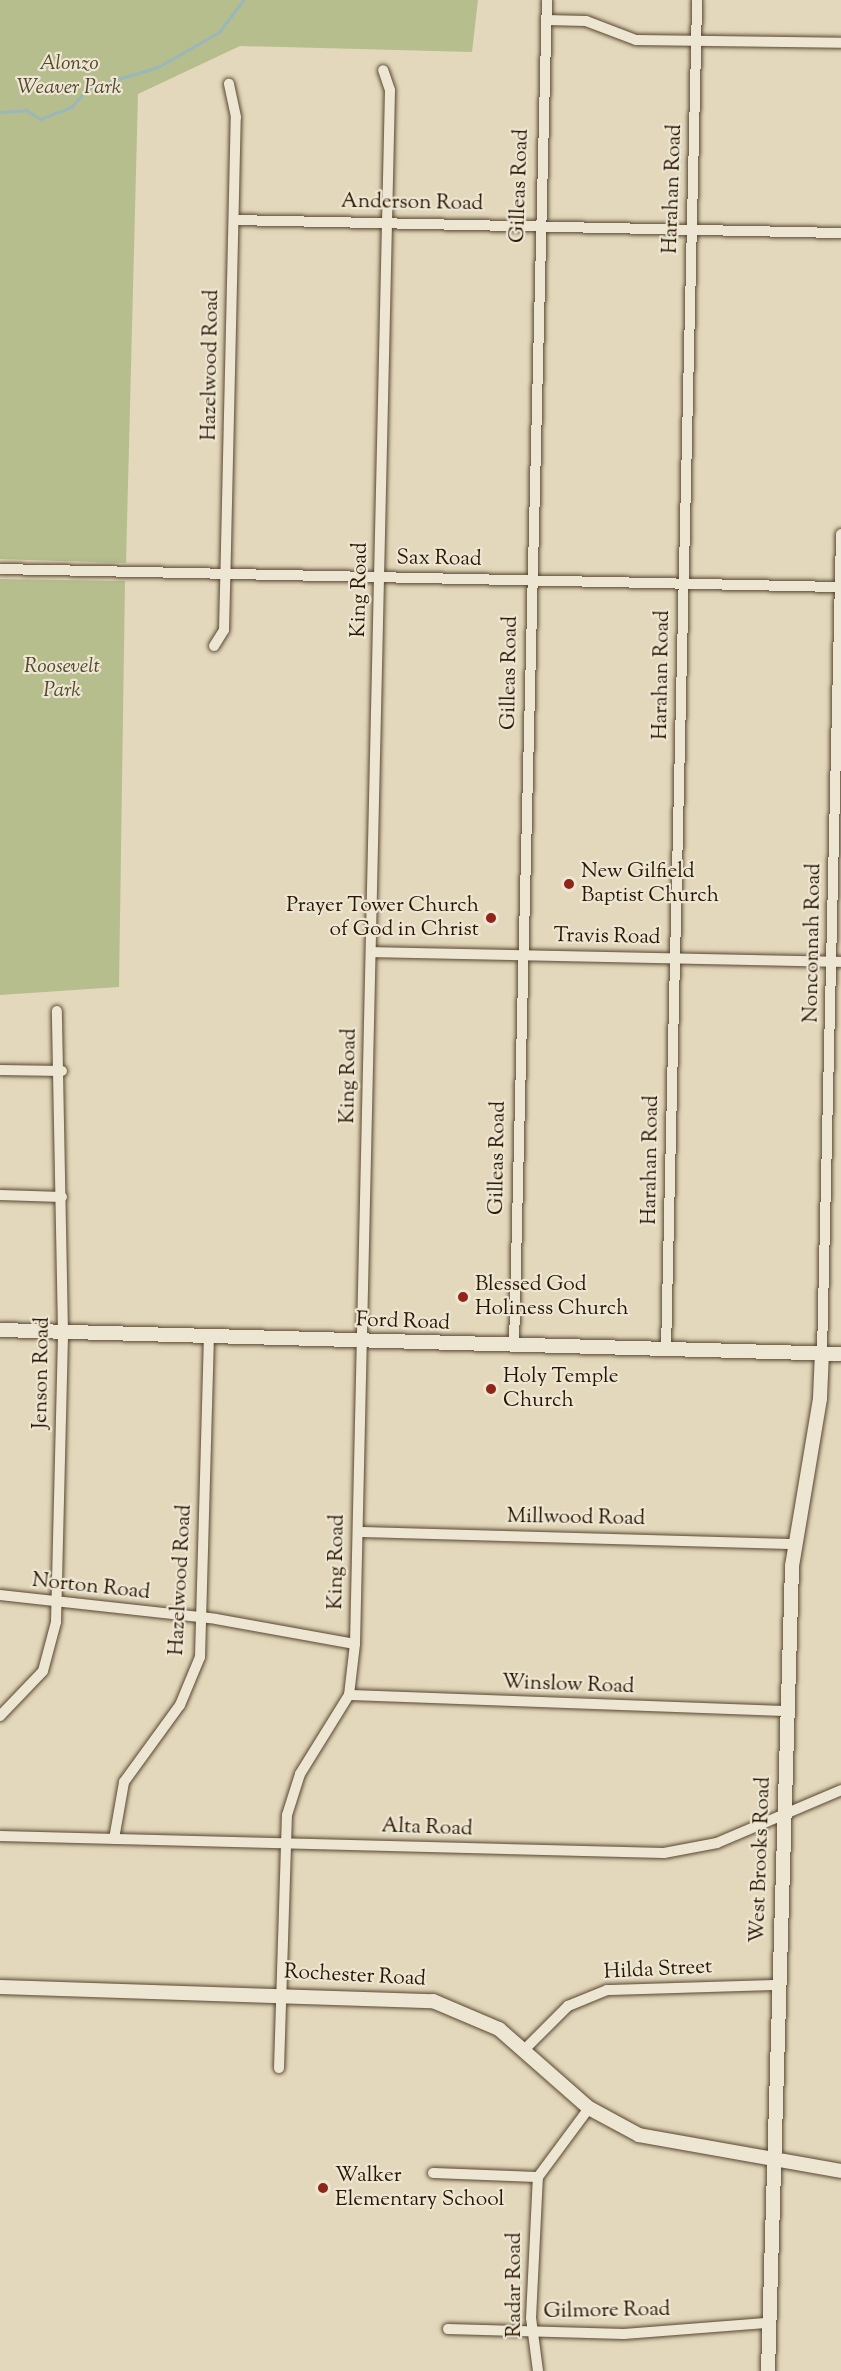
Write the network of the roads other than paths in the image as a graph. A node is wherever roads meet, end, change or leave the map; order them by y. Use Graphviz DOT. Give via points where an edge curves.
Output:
graph roads {
  1 [pos="547,0"];
  2 [pos="697,0"];
  3 [pos="546,20"];
  4 [pos="696,41"];
  5 [pos="841,43"];
  6 [pos="383,70"];
  7 [pos="229,84"];
  8 [pos="234,220"];
  9 [pos="387,222"];
  10 [pos="537,224"];
  11 [pos="691,229"];
  12 [pos="841,232"];
  13 [pos="841,534"];
  14 [pos="0,569"];
  15 [pos="226,575"];
  16 [pos="379,577"];
  17 [pos="531,580"];
  18 [pos="683,584"];
  19 [pos="840,587"];
  20 [pos="214,646"];
  21 [pos="839,777"];
  22 [pos="372,952"];
  23 [pos="522,955"];
  24 [pos="675,958"];
  25 [pos="837,962"];
  26 [pos="57,1011"];
  27 [pos="0,1070"];
  28 [pos="62,1071"];
  29 [pos="829,1088"];
  30 [pos="841,1088"];
  31 [pos="0,1195"];
  32 [pos="62,1197"];
  33 [pos="0,1330"];
  34 [pos="63,1332"];
  35 [pos="209,1337"];
  36 [pos="362,1341"];
  37 [pos="514,1346"];
  38 [pos="666,1350"];
  39 [pos="822,1353"];
  40 [pos="841,1354"];
  41 [pos="357,1532"];
  42 [pos="794,1544"];
  43 [pos="0,1595"];
  44 [pos="57,1605"];
  45 [pos="202,1618"];
  46 [pos="355,1644"];
  47 [pos="349,1695"];
  48 [pos="786,1711"];
  49 [pos="0,1716"];
  50 [pos="841,1790"];
  51 [pos="784,1816"];
  52 [pos="0,1836"];
  53 [pos="114,1839"];
  54 [pos="285,1844"];
  55 [pos="777,1985"];
  56 [pos="0,1987"];
  57 [pos="281,1993"];
  58 [pos="525,2049"];
  59 [pos="279,2068"];
  60 [pos="589,2108"];
  61 [pos="771,2162"];
  62 [pos="841,2171"];
  63 [pos="433,2173"];
  64 [pos="538,2177"];
  65 [pos="766,2323"];
  66 [pos="448,2329"];
  67 [pos="531,2332"];
  68 [pos="538,2371"];
  69 [pos="768,2371"];
  1 -- 3 [label="street, Gilleas Road"];
  2 -- 4 [label="street, Harahan Road"];
  3 -- 4 [label="street" via="595,23 636,40"];
  3 -- 10 [label="street, Gilleas Road"];
  4 -- 5 [label="street"];
  4 -- 11 [label="street, Harahan Road"];
  6 -- 9 [label="street, King Road" via="390,90"];
  7 -- 8 [label="street, Hazelwood Road" via="236,102"];
  8 -- 9 [label="street, Anderson Road"];
  8 -- 15 [label="street, Hazelwood Road"];
  9 -- 10 [label="street, Anderson Road"];
  9 -- 16 [label="street, King Road"];
  10 -- 11 [label="street, Anderson Road"];
  10 -- 17 [label="street, Gilleas Road"];
  11 -- 12 [label="street, Anderson Road"];
  11 -- 18 [label="street, Harahan Road"];
  13 -- 19 [label="street, Nonconnah Road"];
  14 -- 15 [label="street, Sax Road"];
  15 -- 16 [label="street, Sax Road"];
  15 -- 20 [label="street, Hazelwood Road" via="224,630"];
  16 -- 17 [label="street, Sax Road"];
  16 -- 22 [label="street, King Road"];
  17 -- 18 [label="street, Sax Road"];
  17 -- 23 [label="street, Gilleas Road"];
  18 -- 19 [label="street, Sax Road"];
  18 -- 24 [label="street, Harahan Road"];
  19 -- 21 [label="street, Nonconnah Road"];
  21 -- 25 [label="street, Nonconnah Road"];
  22 -- 23 [label="street, Travis Road"];
  22 -- 36 [label="street, King Road"];
  23 -- 24 [label="street, Travis Road"];
  23 -- 37 [label="street, Gilleas Road"];
  24 -- 25 [label="street, Travis Road"];
  24 -- 38 [label="street, Harahan Road"];
  25 -- 29 [label="street, Nonconnah Road"];
  26 -- 28 [label="street, Jenson Road"];
  27 -- 28 [label="street"];
  28 -- 32 [label="street, Jenson Road"];
  29 -- 30 [label="street"];
  29 -- 39 [label="street, Nonconnah Road"];
  31 -- 32 [label="street"];
  32 -- 34 [label="street, Jenson Road"];
  33 -- 34 [label="street, Ford Road"];
  34 -- 35 [label="street, Ford Road"];
  34 -- 44 [label="street, Jenson Road"];
  35 -- 36 [label="street, Ford Road"];
  35 -- 45 [label="street, Hazelwood Road"];
  36 -- 37 [label="street, Ford Road"];
  36 -- 41 [label="street, King Road"];
  37 -- 38 [label="street, Ford Road"];
  38 -- 39 [label="street, Ford Road"];
  39 -- 40 [label="street, Ford Road"];
  39 -- 42 [label="street, West Brooks Road" via="819,1407"];
  41 -- 42 [label="street, Millwood Road"];
  41 -- 46 [label="street, King Road"];
  42 -- 48 [label="street, West Brooks Road"];
  43 -- 44 [label="street, Norton Road"];
  44 -- 45 [label="street, Norton Road"];
  44 -- 49 [label="street, Jenson Road" via="53,1642 43,1671"];
  45 -- 46 [label="street, Norton Road"];
  45 -- 53 [label="street, Hazelwood Road" via="200,1657 180,1705 124,1782"];
  46 -- 47 [label="street, King Road"];
  47 -- 48 [label="street, Winslow Road"];
  47 -- 54 [label="street, King Road" via="295,1784"];
  48 -- 51 [label="street, West Brooks Road"];
  50 -- 51 [label="street, Alta Road"];
  51 -- 54 [label="street, Alta Road" via="717,1843 664,1852"];
  51 -- 55 [label="street, West Brooks Road"];
  52 -- 53 [label="street, Alta Road"];
  53 -- 54 [label="street, Alta Road"];
  54 -- 57 [label="street, King Road"];
  55 -- 58 [label="street, Hilda Street" via="607,1990 568,2006"];
  55 -- 61 [label="street, West Brooks Road"];
  56 -- 57 [label="street, Rochester Road"];
  57 -- 58 [label="street, Rochester Road" via="433,2001 482,2019"];
  57 -- 59 [label="street, King Road"];
  58 -- 60 [label="street, Rochester Road"];
  60 -- 61 [label="street, Rochester Road" via="657,2141"];
  60 -- 64 [label="street"];
  61 -- 62 [label="street, Rochester Road"];
  61 -- 65 [label="street, West Brooks Road"];
  63 -- 64 [label="street"];
  64 -- 67 [label="street, Radar Road"];
  65 -- 67 [label="street, Gilmore Road" via="624,2334"];
  65 -- 69 [label="street, West Brooks Road"];
  66 -- 67 [label="street, Gilmore Road"];
  67 -- 68 [label="street, Radar Road"];
}
